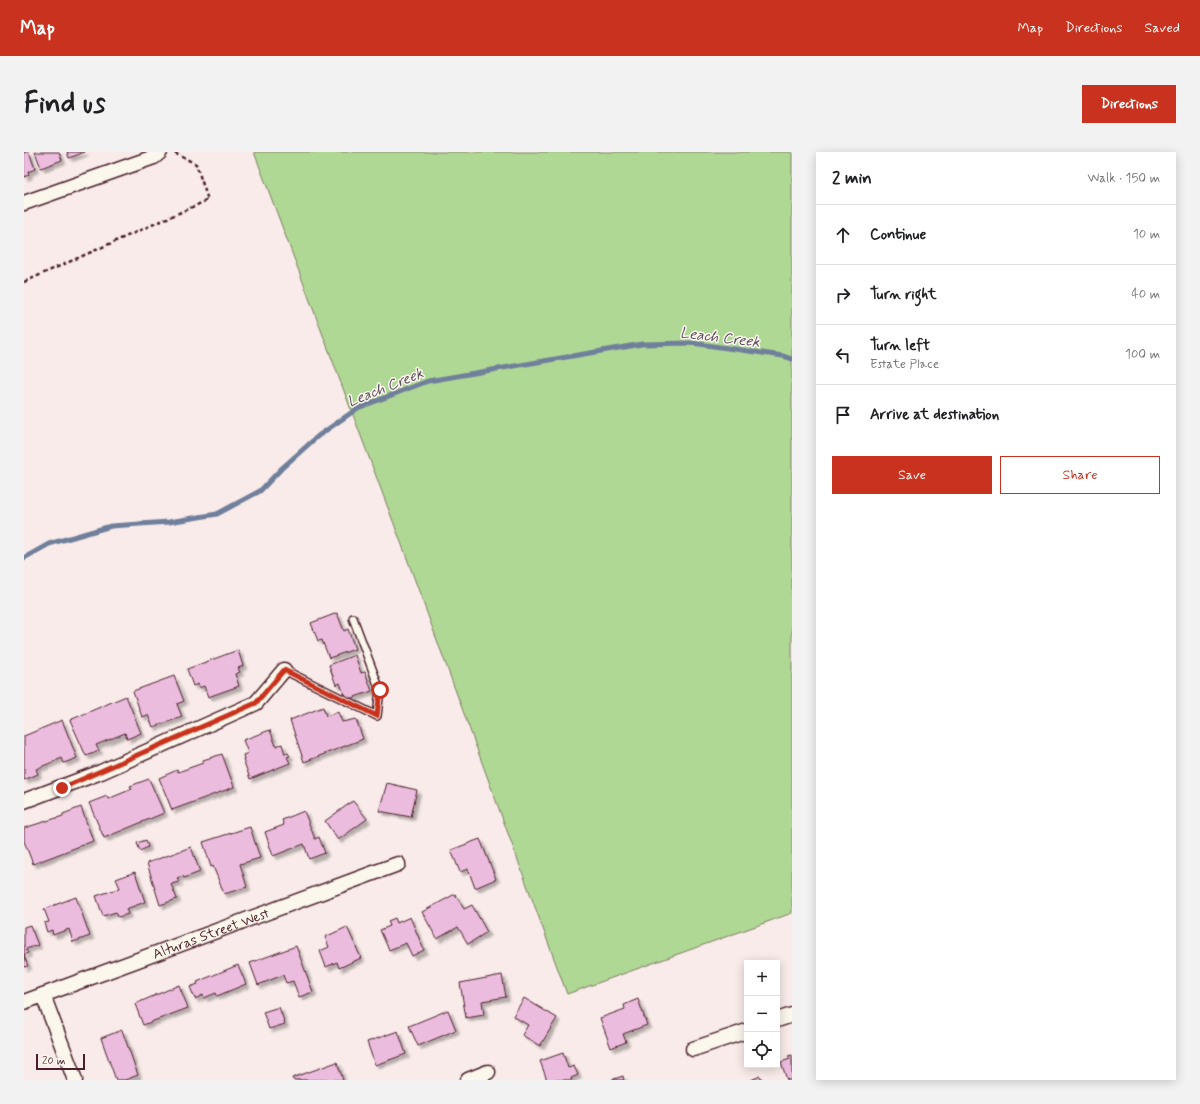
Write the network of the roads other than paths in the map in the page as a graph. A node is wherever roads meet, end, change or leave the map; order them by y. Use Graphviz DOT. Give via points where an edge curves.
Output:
graph roads {
  1 [pos="160,152"];
  2 [pos="24,203"];
  3 [pos="353,618"];
  4 [pos="284,670"];
  5 [pos="24,801"];
  6 [pos="398,864"];
  7 [pos="43,995"];
  8 [pos="24,1002"];
  9 [pos="792,1015"];
  10 [pos="780,1019"];
  11 [pos="744,1032"];
  12 [pos="693,1049"];
  13 [pos="488,1072"];
  14 [pos="75,1080"];
  15 [pos="468,1080"];
  1 -- 2 [label="street"];
  3 -- 4 [label="lane" via="380,690 377,716"];
  4 -- 5 [label="street" via="256,703 101,772"];
  6 -- 7 [label="street, Alturas Street West"];
  7 -- 8 [label="street, Alturas Street West"];
  7 -- 14 [label="street"];
  9 -- 10 [label="street"];
  11 -- 12 [label="street"];
  13 -- 15 [label="street"];
}
